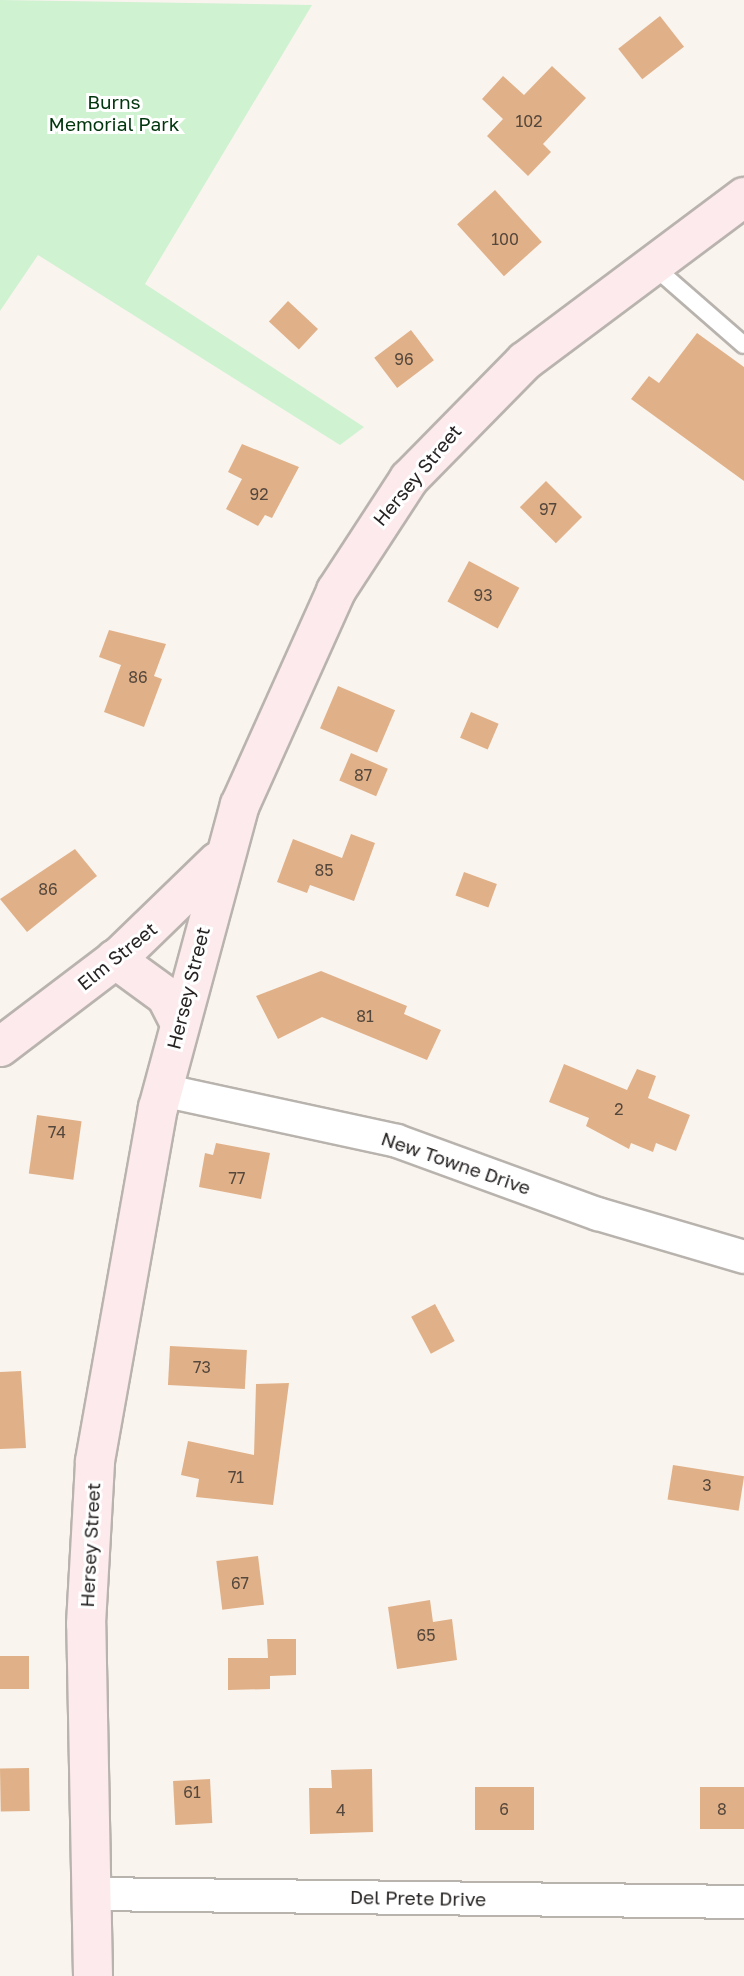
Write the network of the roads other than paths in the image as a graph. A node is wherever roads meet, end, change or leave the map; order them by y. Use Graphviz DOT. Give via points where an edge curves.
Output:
graph roads {
  1 [pos="744,197"];
  2 [pos="650,263"];
  3 [pos="744,345"];
  4 [pos="224,854"];
  5 [pos="115,960"];
  6 [pos="179,1022"];
  7 [pos="0,1047"];
  8 [pos="162,1090"];
  9 [pos="744,1257"];
  10 [pos="92,1894"];
  11 [pos="744,1902"];
  12 [pos="93,1976"];
  1 -- 2 [label="street, Hersey Street"];
  2 -- 3 [label="lane"];
  2 -- 4 [label="street, Hersey Street" via="483,400 385,509 308,646"];
  4 -- 5 [label="street, Elm Street"];
  4 -- 6 [label="street, Hersey Street"];
  5 -- 6 [label="street" via="157,987"];
  5 -- 7 [label="street, Elm Street"];
  6 -- 8 [label="street, Hersey Street"];
  8 -- 9 [label="street, New Towne Drive" via="397,1140 598,1214"];
  8 -- 10 [label="street, Hersey Street" via="95,1461 86,1624"];
  10 -- 11 [label="street, Del Prete Drive"];
  10 -- 12 [label="street, Hersey Street"];
}
